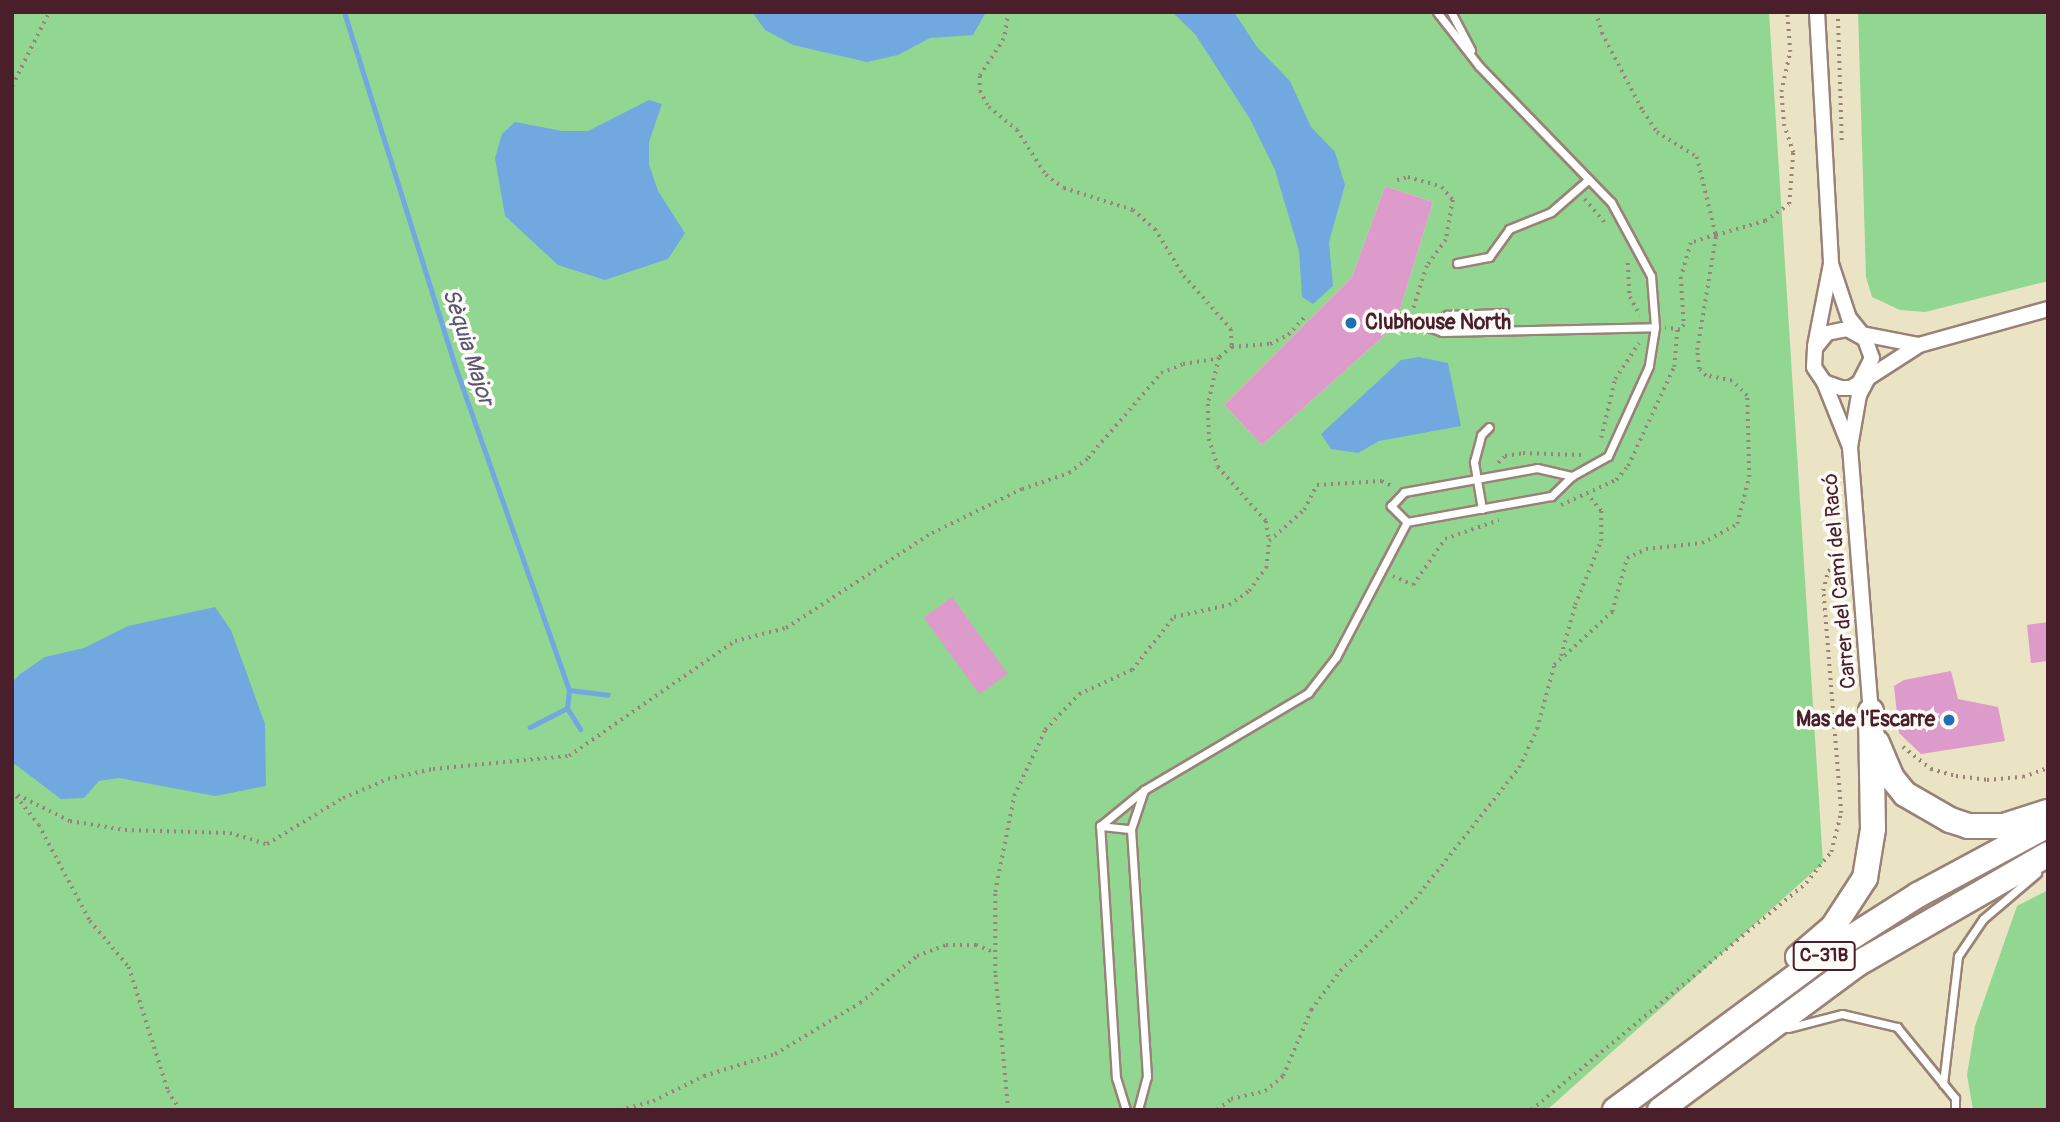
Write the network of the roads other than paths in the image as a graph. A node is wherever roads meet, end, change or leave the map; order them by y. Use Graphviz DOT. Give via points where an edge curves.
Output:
graph roads {
  1 [pos="1437,12"];
  2 [pos="1451,12"];
  3 [pos="1817,12"];
  4 [pos="1479,66"];
  5 [pos="1589,179"];
  6 [pos="1457,262"];
  7 [pos="1831,264"];
  8 [pos="2048,309"];
  9 [pos="1504,313"];
  10 [pos="1402,317"];
  11 [pos="1655,327"];
  12 [pos="1431,328"];
  13 [pos="1861,335"];
  14 [pos="1919,345"];
  15 [pos="1815,348"];
  16 [pos="1866,377"];
  17 [pos="1824,382"];
  18 [pos="1489,427"];
  19 [pos="1850,447"];
  20 [pos="1572,476"];
  21 [pos="1476,479"];
  22 [pos="1482,509"];
  23 [pos="1407,522"];
  24 [pos="1871,711"];
  25 [pos="1144,790"];
  26 [pos="2048,812"];
  27 [pos="2048,825"];
  28 [pos="1100,826"];
  29 [pos="1130,829"];
  30 [pos="2048,854"];
  31 [pos="2048,864"];
  32 [pos="1730,1055"];
  33 [pos="1672,1067"];
  34 [pos="1943,1084"];
  35 [pos="1125,1110"];
  36 [pos="1138,1110"];
  37 [pos="1615,1110"];
  38 [pos="1660,1110"];
  39 [pos="1955,1110"];
  1 -- 4 [label="lane"];
  2 -- 4 [label="lane"];
  3 -- 7 [label="street"];
  4 -- 5 [label="lane"];
  5 -- 6 [label="lane" via="1551,212 1509,229 1489,257"];
  5 -- 11 [label="lane" via="1611,202 1651,275"];
  7 -- 13 [label="street" via="1849,318"];
  7 -- 15 [label="street"];
  8 -- 14 [label="street"];
  9 -- 12 [label="lane" via="1447,315"];
  10 -- 12 [label="lane"];
  11 -- 12 [label="lane" via="1442,332"];
  11 -- 20 [label="lane" via="1649,366 1608,456"];
  13 -- 14 [label="street"];
  13 -- 15 [label="street" via="1837,330"];
  13 -- 16 [label="street"];
  14 -- 16 [label="street"];
  15 -- 17 [label="street" via="1814,367"];
  16 -- 17 [label="street" via="1842,388"];
  16 -- 19 [label="street, Carrer del Camí del Racó"];
  17 -- 19 [label="street, Carrer del Camí del Racó"];
  18 -- 21 [label="lane" via="1481,435 1474,462"];
  19 -- 24 [label="street, Carrer del Camí del Racó"];
  20 -- 21 [label="lane" via="1537,468"];
  20 -- 22 [label="lane" via="1551,496"];
  21 -- 22 [label="lane"];
  21 -- 23 [label="lane" via="1404,492 1391,506"];
  22 -- 23 [label="lane"];
  23 -- 25 [label="lane" via="1336,657 1308,693"];
  24 -- 26 [label="highway" via="1882,761 1892,778 1935,814 1984,828"];
  24 -- 33 [label="highway" via="1873,829 1858,894 1824,934 1705,1025"];
  25 -- 28 [label="lane"];
  25 -- 29 [label="lane"];
  27 -- 33 [label="highway, C-31B" via="1919,895 1830,951"];
  28 -- 29 [label="lane"];
  28 -- 35 [label="lane" via="1116,1078"];
  29 -- 36 [label="lane" via="1147,1076"];
  30 -- 32 [label="highway, C-31B" via="1857,964"];
  31 -- 34 [label="lane" via="1983,919 1958,956"];
  32 -- 34 [label="lane" via="1805,1020 1842,1014 1897,1027"];
  32 -- 38 [label="highway, C-31B"];
  33 -- 37 [label="highway, C-31B"];
  34 -- 39 [label="lane" via="1955,1098"];
}
